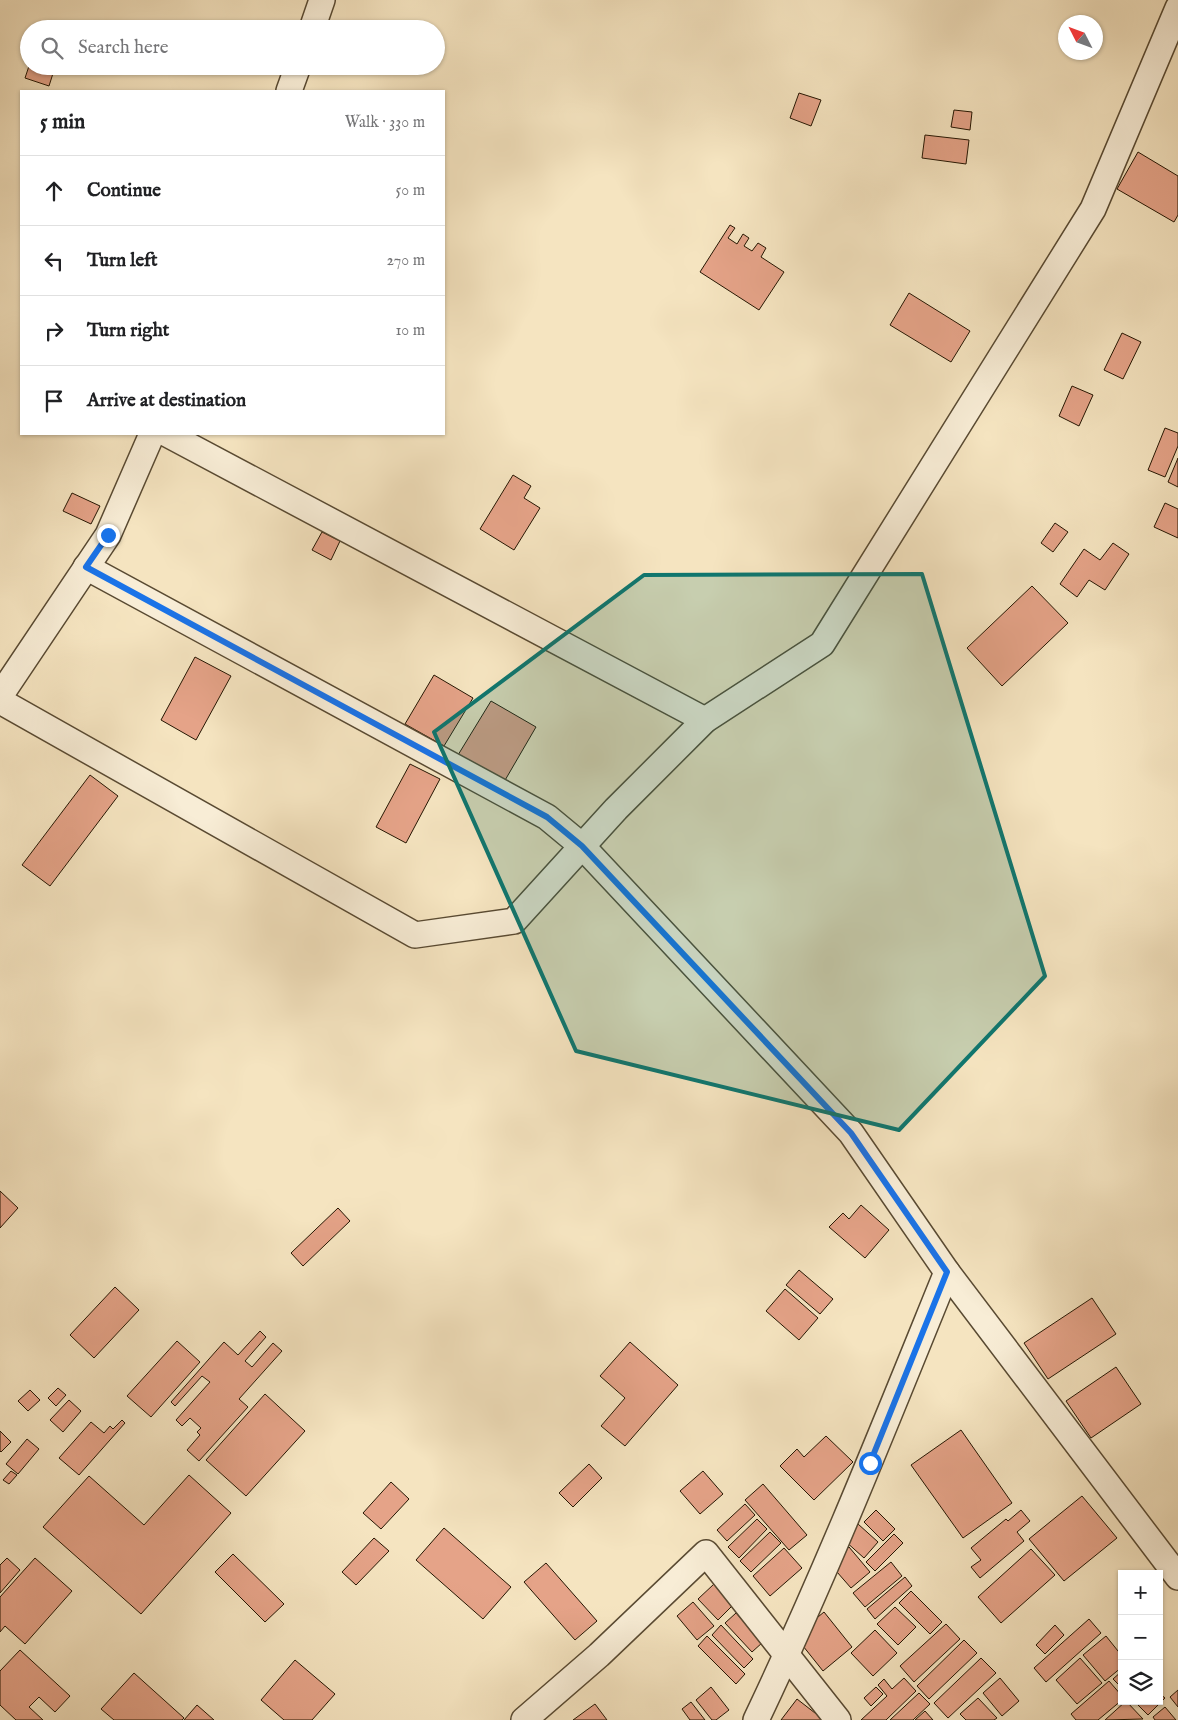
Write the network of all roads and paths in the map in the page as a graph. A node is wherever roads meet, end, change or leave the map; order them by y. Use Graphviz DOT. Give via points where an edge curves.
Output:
graph roads {
  1 [pos="322,0"];
  2 [pos="1178,8"];
  3 [pos="315,20"];
  4 [pos="295,75"];
  5 [pos="289,90"];
  6 [pos="152,435"];
  7 [pos="169,435"];
  8 [pos="86,567"];
  9 [pos="0,696"];
  10 [pos="0,701"];
  11 [pos="705,720"];
  12 [pos="582,846"];
  13 [pos="947,1272"];
  14 [pos="1178,1577"];
  15 [pos="786,1654"];
  16 [pos="524,1720"];
  17 [pos="756,1720"];
  18 [pos="838,1720"];
  1 -- 3 [label="street"];
  2 -- 11 [label="street" via="1093,209 822,644"];
  4 -- 5 [label="street"];
  6 -- 8 [label="street" via="108,535"];
  7 -- 11 [label="street"];
  8 -- 9 [label="street"];
  8 -- 12 [label="street" via="547,817"];
  10 -- 12 [label="street" via="415,935 514,921"];
  11 -- 12 [label="street"];
  12 -- 13 [label="street" via="851,1133"];
  13 -- 14 [label="street"];
  13 -- 15 [label="street" via="870,1463"];
  15 -- 16 [label="street" via="706,1553 599,1655"];
  15 -- 17 [label="street"];
  15 -- 18 [label="street"];
}
